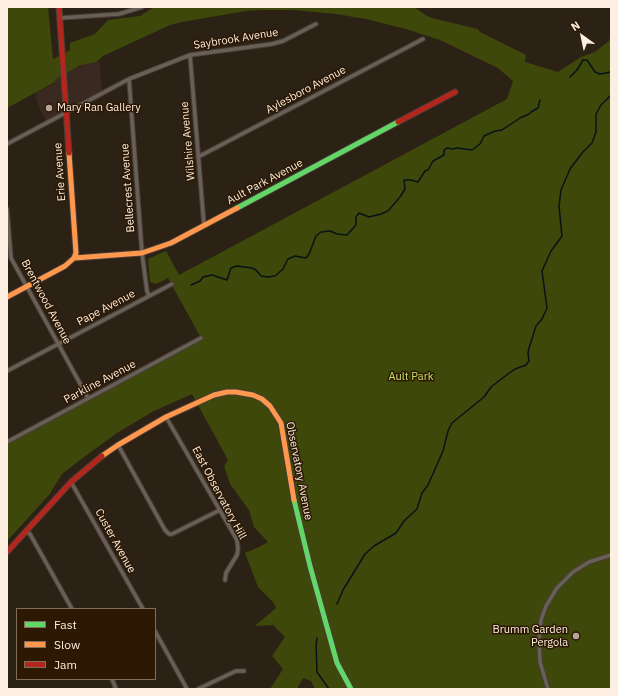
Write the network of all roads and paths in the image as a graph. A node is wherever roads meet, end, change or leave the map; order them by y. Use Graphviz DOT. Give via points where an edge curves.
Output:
graph roads {
  1 [pos="59,7"];
  2 [pos="142,7"];
  3 [pos="60,18"];
  4 [pos="316,24"];
  5 [pos="423,39"];
  6 [pos="190,55"];
  7 [pos="129,79"];
  8 [pos="456,92"];
  9 [pos="66,112"];
  10 [pos="7,144"];
  11 [pos="198,157"];
  12 [pos="7,209"];
  13 [pos="204,225"];
  14 [pos="8,229"];
  15 [pos="142,253"];
  16 [pos="74,258"];
  17 [pos="172,284"];
  18 [pos="26,287"];
  19 [pos="149,296"];
  20 [pos="7,297"];
  21 [pos="201,338"];
  22 [pos="58,344"];
  23 [pos="7,371"];
  24 [pos="88,398"];
  25 [pos="166,417"];
  26 [pos="7,442"];
  27 [pos="118,445"];
  28 [pos="71,482"];
  29 [pos="220,510"];
  30 [pos="26,531"];
  31 [pos="7,552"];
  32 [pos="611,555"];
  33 [pos="225,580"];
  34 [pos="71,608"];
  35 [pos="142,608"];
  36 [pos="156,633"];
  37 [pos="244,671"];
  38 [pos="187,689"];
  39 [pos="198,689"];
  40 [pos="351,689"];
  41 [pos="548,689"];
  1 -- 3 [label="street, Erie Avenue"];
  2 -- 3 [label="street" via="119,14"];
  3 -- 9 [label="street, Erie Avenue"];
  4 -- 6 [label="street, Saybrook Avenue" via="293,37 272,44"];
  5 -- 11 [label="street, Aylesboro Avenue"];
  6 -- 7 [label="street, Saybrook Avenue"];
  6 -- 11 [label="street, Wilshire Avenue"];
  7 -- 9 [label="street, Saybrook Avenue"];
  7 -- 15 [label="street, Bellecrest Avenue"];
  8 -- 13 [label="street, Ault Park Avenue"];
  9 -- 10 [label="street, Saybrook Avenue"];
  9 -- 16 [label="street, Erie Avenue" via="76,243"];
  11 -- 13 [label="street, Wilshire Avenue"];
  12 -- 14 [label="street, Brentwood Avenue"];
  13 -- 15 [label="street, Ault Park Avenue" via="171,243"];
  14 -- 18 [label="street, Brentwood Avenue" via="11,258"];
  15 -- 16 [label="street, Ault Park Avenue"];
  15 -- 19 [label="street, Bellecrest Avenue"];
  16 -- 18 [label="street" via="65,266"];
  17 -- 19 [label="street, Pape Avenue"];
  18 -- 20 [label="street"];
  18 -- 22 [label="street, Brentwood Avenue"];
  19 -- 22 [label="street, Pape Avenue"];
  21 -- 24 [label="street, Parkline Avenue"];
  22 -- 23 [label="street, Pape Avenue"];
  22 -- 24 [label="street, Brentwood Avenue"];
  24 -- 26 [label="street, Parkline Avenue"];
  25 -- 27 [label="street, Observatory Avenue"];
  25 -- 29 [label="street, East Observatory Hill"];
  25 -- 40 [label="street, Observatory Avenue" via="214,395 227,392 253,395 265,401 274,411 282,428 301,530 337,663"];
  27 -- 28 [label="street, Observatory Avenue"];
  27 -- 29 [label="street" via="169,534"];
  28 -- 30 [label="street, Observatory Avenue"];
  28 -- 35 [label="street, Custer Avenue"];
  29 -- 33 [label="street, East Observatory Hill" via="238,544 237,555 226,573"];
  30 -- 31 [label="street, Observatory Avenue"];
  30 -- 34 [label="street"];
  32 -- 41 [label="street" via="589,562 573,572 557,588 546,606 541,620 539,647 542,673"];
  36 -- 38 [label="street"];
  37 -- 39 [label="street" via="236,671"];
}
